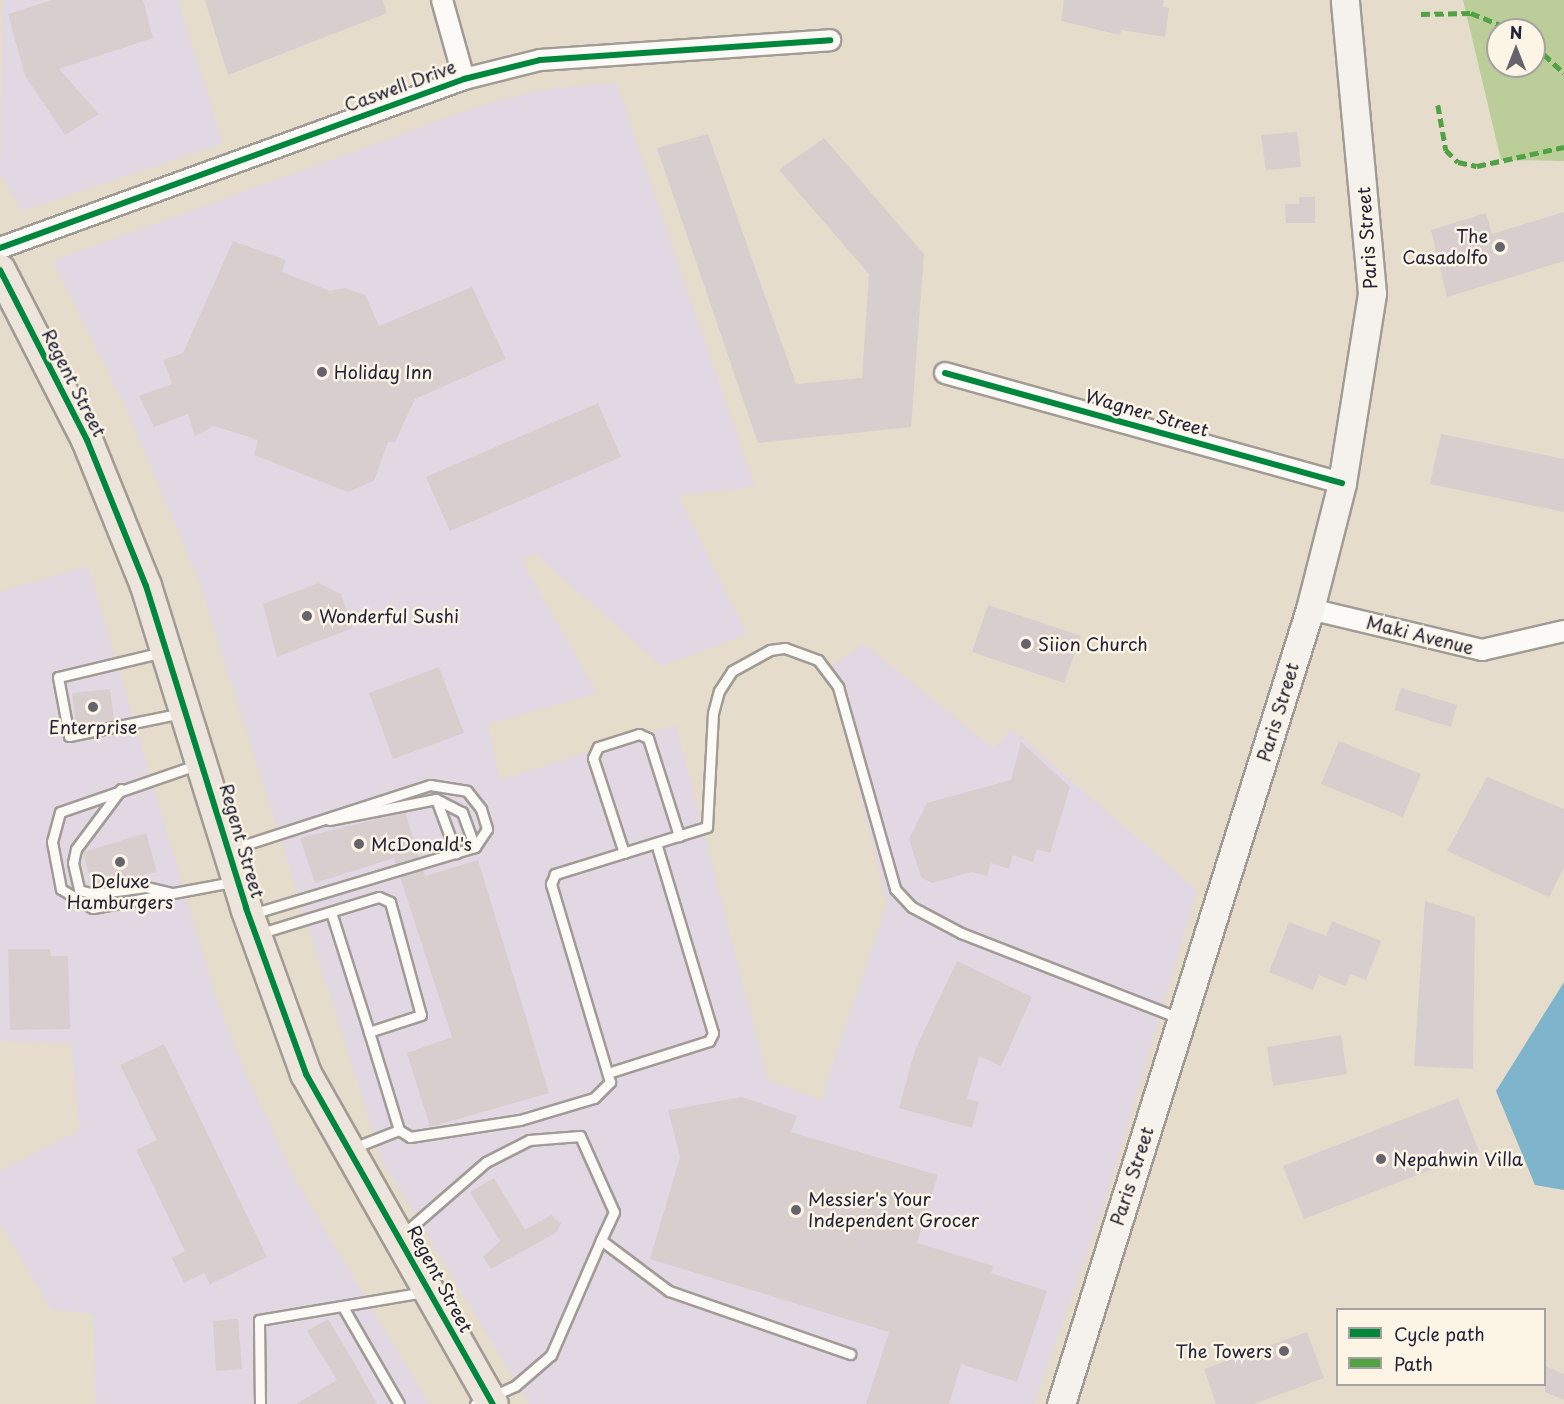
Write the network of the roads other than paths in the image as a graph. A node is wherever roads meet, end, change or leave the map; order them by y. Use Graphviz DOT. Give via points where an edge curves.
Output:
graph roads {
  1 [pos="442,0"];
  2 [pos="1345,0"];
  3 [pos="830,40"];
  4 [pos="464,79"];
  5 [pos="0,249"];
  6 [pos="0,270"];
  7 [pos="945,373"];
  8 [pos="1342,483"];
  9 [pos="1310,609"];
  10 [pos="1564,631"];
  11 [pos="168,651"];
  12 [pos="189,712"];
  13 [pos="204,763"];
  14 [pos="121,789"];
  15 [pos="436,799"];
  16 [pos="319,820"];
  17 [pos="679,836"];
  18 [pos="656,843"];
  19 [pos="475,847"];
  20 [pos="229,850"];
  21 [pos="456,853"];
  22 [pos="624,853"];
  23 [pos="238,881"];
  24 [pos="177,894"];
  25 [pos="331,912"];
  26 [pos="252,924"];
  27 [pos="1182,1019"];
  28 [pos="369,1032"];
  29 [pos="611,1072"];
  30 [pos="399,1130"];
  31 [pos="350,1149"];
  32 [pos="400,1236"];
  33 [pos="601,1240"];
  34 [pos="428,1291"];
  35 [pos="344,1306"];
  36 [pos="850,1354"];
  37 [pos="486,1402"];
  38 [pos="260,1404"];
  39 [pos="398,1404"];
  40 [pos="1061,1404"];
  1 -- 4 [label="street"];
  2 -- 8 [label="main road, Paris Street" via="1372,293"];
  3 -- 4 [label="street, Caswell Drive" via="540,60"];
  4 -- 5 [label="street, Caswell Drive"];
  6 -- 11 [label="main road, Regent Street" via="87,440"];
  7 -- 8 [label="street, Wagner Street"];
  8 -- 9 [label="main road, Paris Street"];
  9 -- 10 [label="street, Maki Avenue" via="1482,650"];
  9 -- 27 [label="main road, Paris Street"];
  11 -- 12 [label="main road, Regent Street"];
  11 -- 12 [label="lane" via="58,677 69,736"];
  12 -- 13 [label="main road, Regent Street"];
  13 -- 14 [label="lane"];
  13 -- 20 [label="main road, Regent Street"];
  14 -- 24 [label="lane" via="76,849 73,863 79,890 94,894 146,887"];
  14 -- 24 [label="lane" via="60,812 52,842 62,889 93,908"];
  15 -- 16 [label="lane" via="408,800 346,819"];
  15 -- 19 [label="lane" via="462,812"];
  15 -- 21 [label="lane"];
  16 -- 19 [label="lane" via="408,789 450,786 467,791 481,809 487,829"];
  16 -- 20 [label="lane"];
  17 -- 18 [label="lane"];
  17 -- 22 [label="lane" via="648,738 629,737 598,747 593,758"];
  17 -- 27 [label="lane" via="706,827 710,819 713,713 732,671 770,650 804,652 818,660 838,687 895,889 912,907 961,933"];
  18 -- 22 [label="lane"];
  18 -- 29 [label="lane" via="713,1033 709,1041"];
  19 -- 21 [label="lane"];
  20 -- 23 [label="main road, Regent Street"];
  21 -- 26 [label="lane"];
  22 -- 29 [label="lane" via="555,874 551,884"];
  23 -- 24 [label="lane"];
  23 -- 26 [label="main road, Regent Street"];
  25 -- 26 [label="lane"];
  25 -- 28 [label="lane"];
  25 -- 28 [label="lane" via="379,897 390,902 423,1008 421,1015"];
  26 -- 31 [label="main road, Regent Street" via="306,1074"];
  27 -- 40 [label="main road, Paris Street"];
  28 -- 30 [label="lane"];
  29 -- 30 [label="lane" via="610,1082 594,1098 520,1120 410,1137"];
  30 -- 31 [label="lane"];
  31 -- 32 [label="main road, Regent Street"];
  32 -- 33 [label="lane" via="486,1162 529,1140 580,1136 614,1212"];
  32 -- 34 [label="main road, Regent Street"];
  33 -- 36 [label="lane" via="669,1291"];
  33 -- 37 [label="lane" via="551,1355 515,1386"];
  34 -- 35 [label="lane"];
  34 -- 37 [label="main road, Regent Street"];
  35 -- 38 [label="lane" via="259,1320"];
  35 -- 39 [label="lane"];
}
